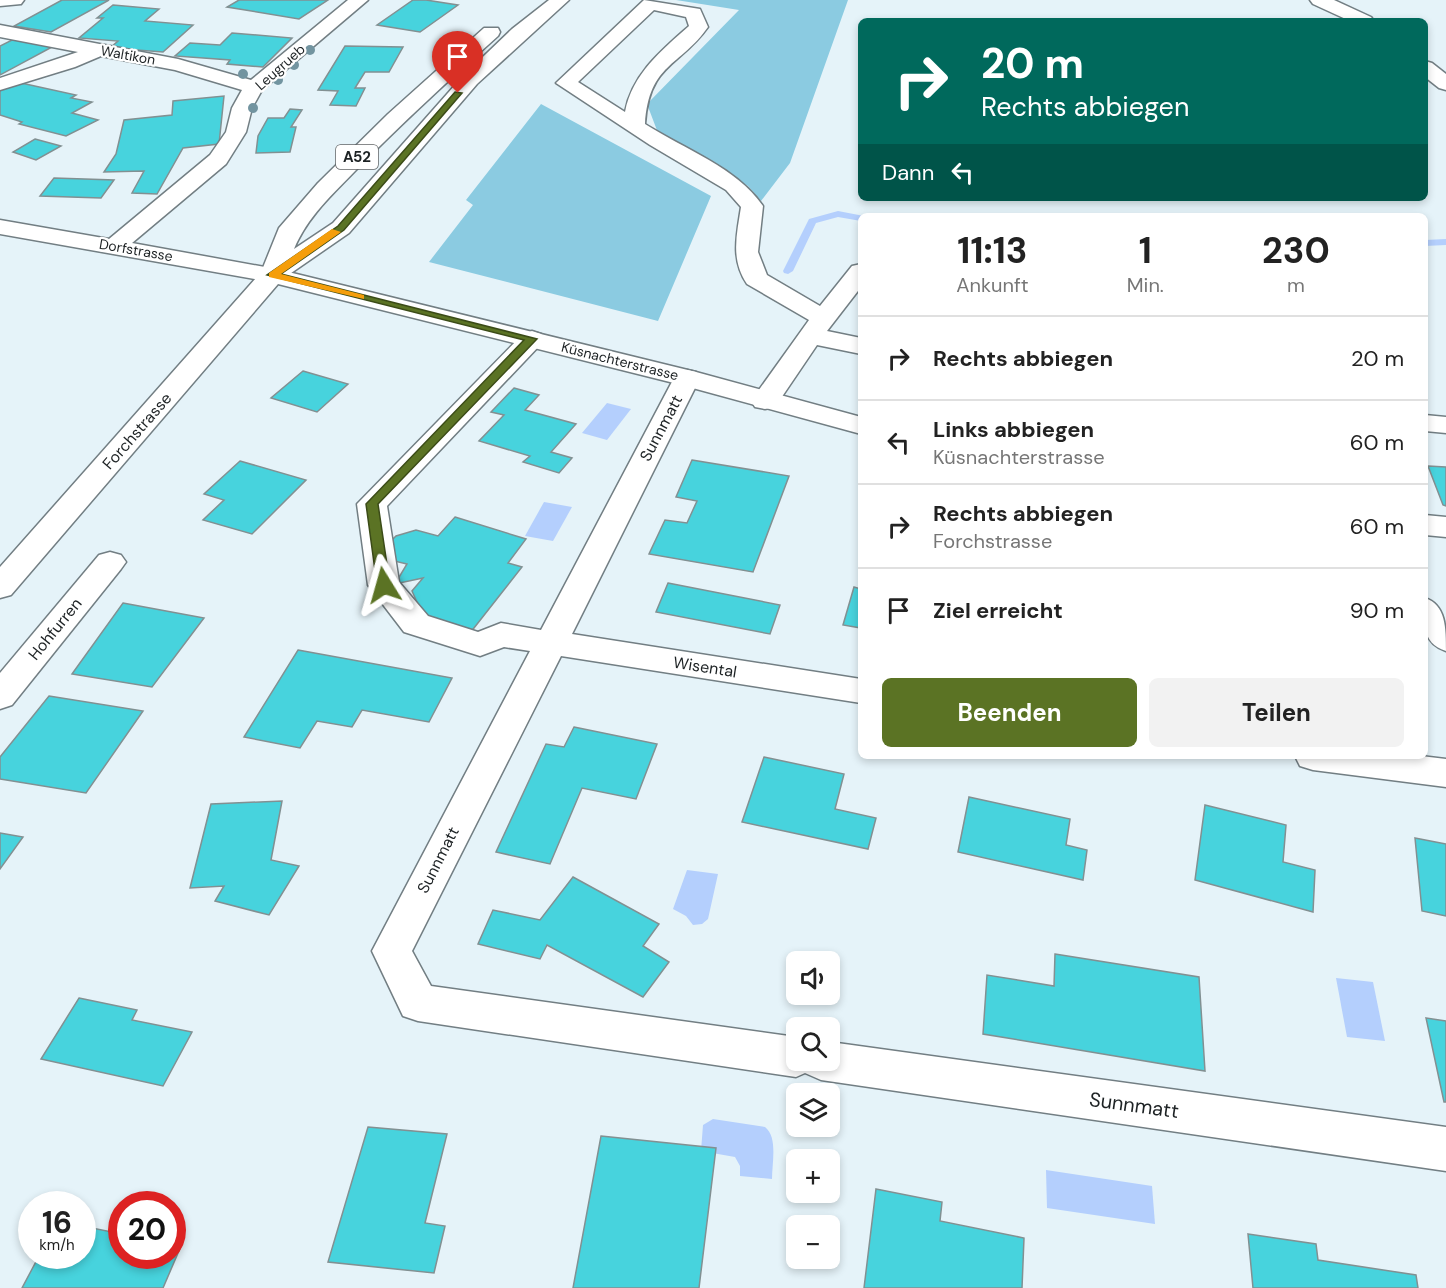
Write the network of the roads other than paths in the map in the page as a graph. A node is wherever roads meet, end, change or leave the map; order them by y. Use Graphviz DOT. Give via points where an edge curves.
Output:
graph roads {
  1 [pos="15,0"];
  2 [pos="359,0"];
  3 [pos="535,0"];
  4 [pos="560,0"];
  5 [pos="1319,0"];
  6 [pos="0,1"];
  7 [pos="1358,18"];
  8 [pos="0,31"];
  9 [pos="99,50"];
  10 [pos="1428,69"];
  11 [pos="0,84"];
  12 [pos="1446,84"];
  13 [pos="254,87"];
  14 [pos="634,126"];
  15 [pos="0,227"];
  16 [pos="115,246"];
  17 [pos="272,275"];
  18 [pos="858,276"];
  19 [pos="818,327"];
  20 [pos="532,339"];
  21 [pos="858,345"];
  22 [pos="687,378"];
  23 [pos="765,401"];
  24 [pos="1428,423"];
  25 [pos="858,425"];
  26 [pos="1446,425"];
  27 [pos="1428,525"];
  28 [pos="1446,527"];
  29 [pos="110,562"];
  30 [pos="0,587"];
  31 [pos="1428,613"];
  32 [pos="1446,639"];
  33 [pos="549,643"];
  34 [pos="858,691"];
  35 [pos="0,696"];
  36 [pos="1336,759"];
  37 [pos="1446,773"];
  38 [pos="786,1056"];
  39 [pos="840,1063"];
  40 [pos="1446,1149"];
  1 -- 6 [label="main road"];
  2 -- 13 [label="main road, Leugrueb"];
  3 -- 17 [label="main road, Forchstrasse / A52" via="442,74 326,188 291,228"];
  4 -- 17 [label="main road, Forchstrasse / A52" via="470,80 341,228"];
  5 -- 7 [label="main road"];
  8 -- 9 [label="main road, Waltikon"];
  9 -- 11 [label="main road"];
  9 -- 13 [label="main road, Waltikon" via="178,65"];
  10 -- 12 [label="main road"];
  13 -- 16 [label="main road, Leugrueb" via="242,108 236,132 218,159"];
  14 -- 14 [label="main road" via="566,83 650,4 694,13 699,27 645,78 634,105"];
  14 -- 19 [label="main road" via="734,185 752,206 746,252 756,279"];
  15 -- 16 [label="main road, Dorfstrasse"];
  16 -- 17 [label="main road, Dorfstrasse"];
  17 -- 20 [label="main road, Küsnachterstrasse"];
  17 -- 30 [label="main road, Forchstrasse"];
  18 -- 19 [label="main road"];
  19 -- 21 [label="main road"];
  19 -- 23 [label="main road"];
  20 -- 22 [label="main road, Küsnachterstrasse"];
  20 -- 33 [label="main road, Wisental" via="372,504 384,585 416,624 480,644 501,635"];
  22 -- 23 [label="main road, Küsnachterstrasse"];
  22 -- 33 [label="main road, Sunnmatt"];
  23 -- 25 [label="main road, Küsnachterstrasse"];
  24 -- 26 [label="main road"];
  27 -- 28 [label="main road"];
  29 -- 35 [label="main road, Hohfurren"];
  31 -- 32 [label="main road"];
  33 -- 34 [label="main road, Wisental"];
  33 -- 38 [label="main road, Sunnmatt" via="392,951 417,1003"];
  36 -- 37 [label="main road"];
  39 -- 40 [label="main road, Sunnmatt"];
}
